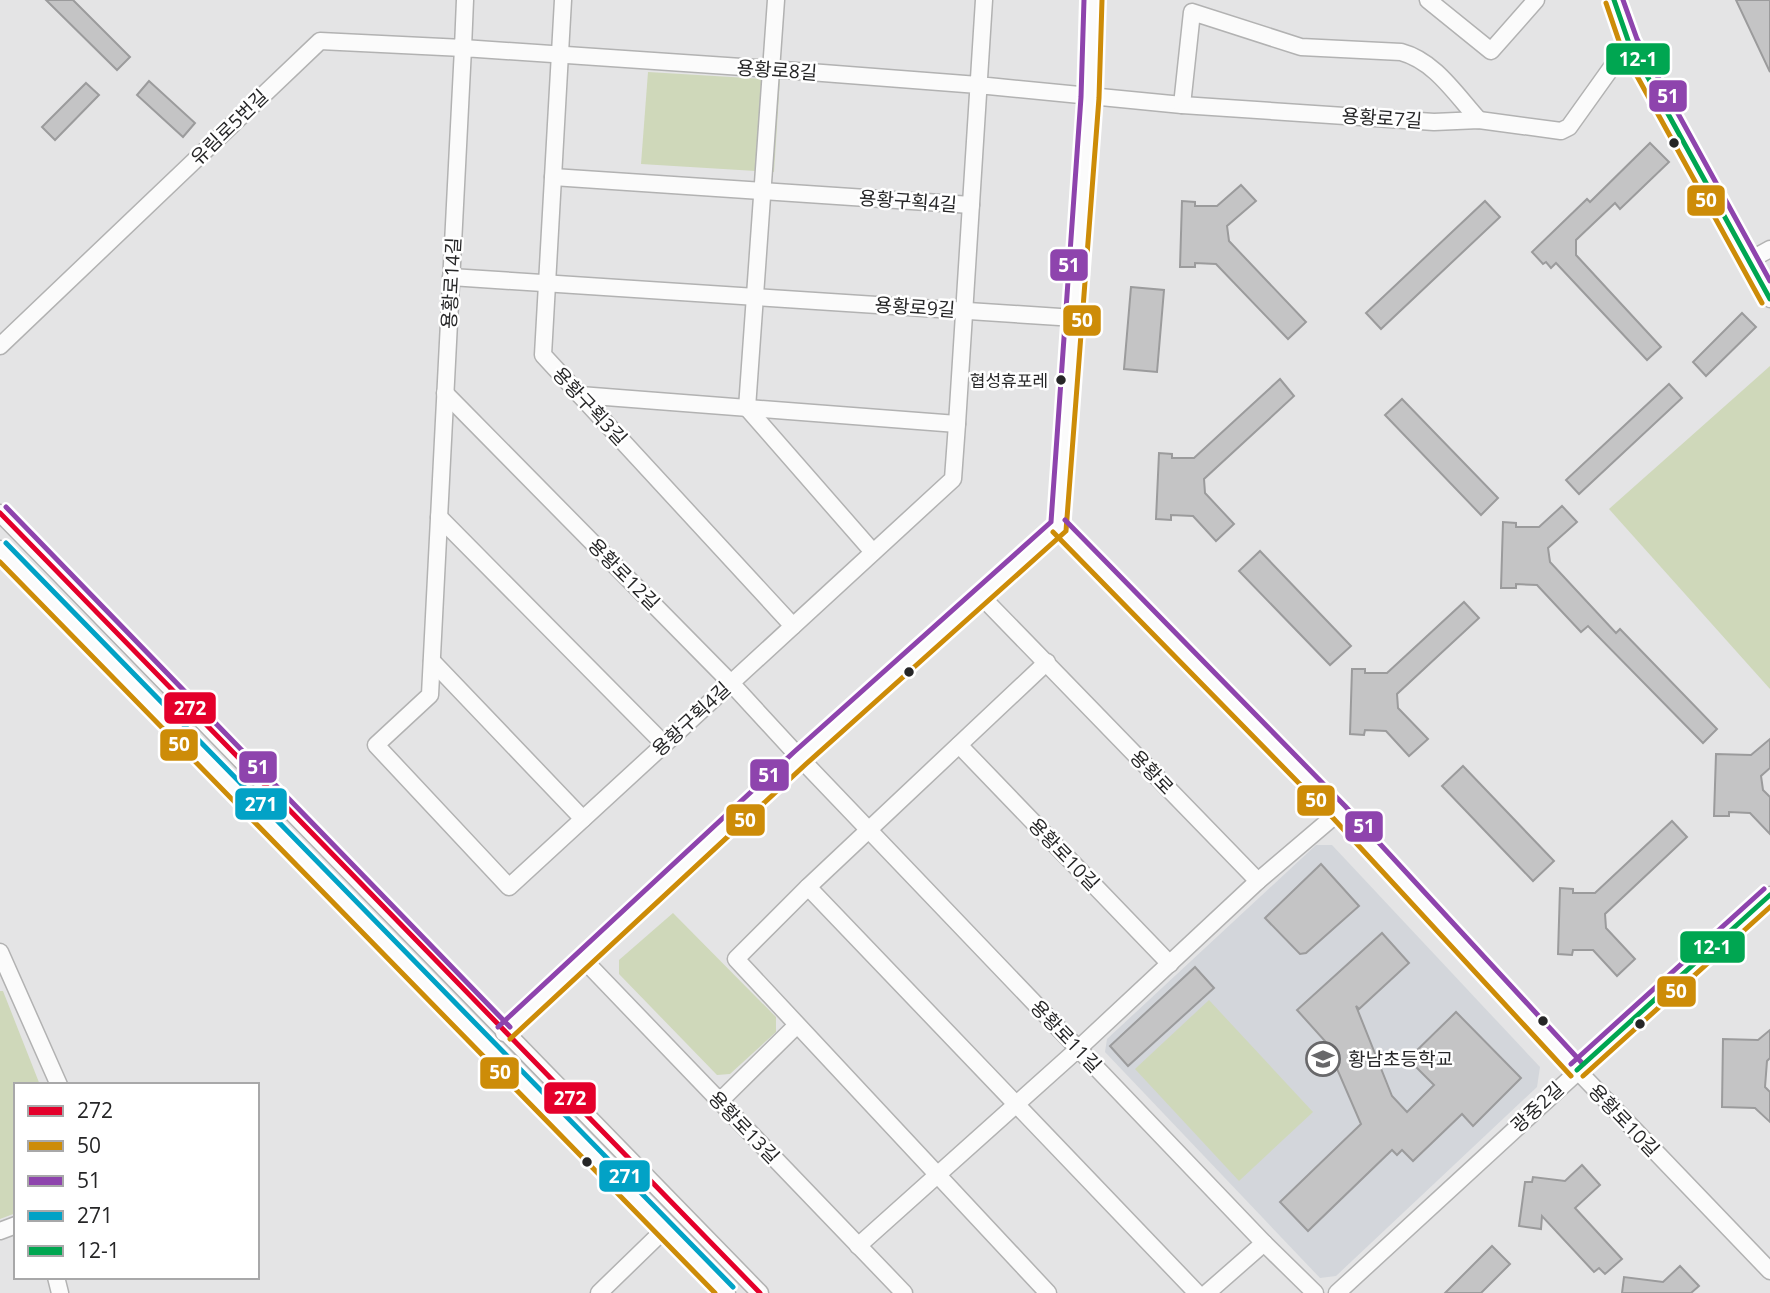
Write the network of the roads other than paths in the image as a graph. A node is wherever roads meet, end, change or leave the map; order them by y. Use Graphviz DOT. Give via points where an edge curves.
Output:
graph roads {
  1 [pos="465,0"];
  2 [pos="563,0"];
  3 [pos="776,0"];
  4 [pos="984,0"];
  5 [pos="1093,0"];
  6 [pos="1428,0"];
  7 [pos="1536,0"];
  8 [pos="1614,0"];
  9 [pos="1629,43"];
  10 [pos="463,48"];
  11 [pos="560,56"];
  12 [pos="771,69"];
  13 [pos="978,85"];
  14 [pos="1090,97"];
  15 [pos="1182,105"];
  16 [pos="1479,120"];
  17 [pos="553,177"];
  18 [pos="762,191"];
  19 [pos="971,205"];
  20 [pos="1770,249"];
  21 [pos="1750,260"];
  22 [pos="451,277"];
  23 [pos="547,284"];
  24 [pos="755,297"];
  25 [pos="1770,299"];
  26 [pos="964,311"];
  27 [pos="1075,318"];
  28 [pos="0,346"];
  29 [pos="445,393"];
  30 [pos="580,395"];
  31 [pos="747,408"];
  32 [pos="957,424"];
  33 [pos="0,513"];
  34 [pos="439,517"];
  35 [pos="1059,526"];
  36 [pos="0,549"];
  37 [pos="873,552"];
  38 [pos="982,597"];
  39 [pos="793,626"];
  40 [pos="432,661"];
  41 [pos="1047,662"];
  42 [pos="731,682"];
  43 [pos="664,744"];
  44 [pos="959,745"];
  45 [pos="800,758"];
  46 [pos="1339,812"];
  47 [pos="583,819"];
  48 [pos="869,830"];
  49 [pos="1258,881"];
  50 [pos="509,887"];
  51 [pos="808,887"];
  52 [pos="1770,895"];
  53 [pos="0,952"];
  54 [pos="584,960"];
  55 [pos="1170,964"];
  56 [pos="797,1025"];
  57 [pos="504,1033"];
  58 [pos="1078,1049"];
  59 [pos="1577,1070"];
  60 [pos="58,1083"];
  61 [pos="720,1101"];
  62 [pos="1015,1103"];
  63 [pos="937,1175"];
  64 [pos="665,1229"];
  65 [pos="1264,1243"];
  66 [pos="858,1246"];
  67 [pos="1770,1271"];
  68 [pos="598,1293"];
  69 [pos="727,1293"];
  70 [pos="760,1293"];
  71 [pos="904,1293"];
  72 [pos="1048,1293"];
  73 [pos="1196,1293"];
  74 [pos="1207,1293"];
  75 [pos="1315,1293"];
  76 [pos="1337,1293"];
  1 -- 10 [label="street"];
  2 -- 11 [label="street, 용황구획3길"];
  3 -- 12 [label="street"];
  4 -- 13 [label="street, 용황구획4길"];
  5 -- 14 [label="street"];
  6 -- 7 [label="street" via="1491,51"];
  8 -- 9 [label="street"];
  9 -- 16 [label="street, 용황로7길" via="1569,127 1561,131"];
  9 -- 21 [label="street"];
  10 -- 11 [label="street, 용황로8길"];
  10 -- 22 [label="street, 용황로14길"];
  10 -- 28 [label="street, 유림로5번길" via="320,41"];
  11 -- 12 [label="street, 용황로8길"];
  11 -- 17 [label="street, 용황구획3길"];
  12 -- 13 [label="street, 용황로8길"];
  12 -- 18 [label="street"];
  13 -- 14 [label="street, 용황로8길"];
  13 -- 19 [label="street, 용황구획4길"];
  14 -- 15 [label="street, 용황로7길"];
  14 -- 27 [label="street"];
  15 -- 16 [label="street, 용황로7길" via="1434,122"];
  15 -- 16 [label="street" via="1192,12 1301,47 1416,56"];
  17 -- 18 [label="street, 용황구획4길"];
  17 -- 23 [label="street, 용황구획3길"];
  18 -- 19 [label="street, 용황구획4길"];
  18 -- 24 [label="street"];
  19 -- 26 [label="street, 용황구획4길"];
  20 -- 21 [label="street"];
  21 -- 25 [label="street"];
  22 -- 23 [label="street, 용황로9길"];
  22 -- 29 [label="street, 용황로14길"];
  23 -- 24 [label="street, 용황로9길"];
  23 -- 30 [label="street, 용황구획3길" via="543,355"];
  24 -- 26 [label="street, 용황로9길"];
  24 -- 31 [label="street"];
  26 -- 27 [label="street, 용황로9길"];
  26 -- 32 [label="street, 용황구획4길"];
  27 -- 35 [label="street"];
  29 -- 34 [label="street, 용황로14길"];
  29 -- 42 [label="street, 용황로12길"];
  30 -- 31 [label="street"];
  30 -- 39 [label="street, 용황구획3길"];
  31 -- 32 [label="street"];
  31 -- 37 [label="street"];
  32 -- 37 [label="street, 용황구획4길" via="953,479"];
  33 -- 57 [label="street"];
  34 -- 40 [label="street, 용황로14길"];
  34 -- 43 [label="street"];
  35 -- 38 [label="street"];
  35 -- 46 [label="street, 용황로10길"];
  36 -- 64 [label="street"];
  37 -- 39 [label="street, 용황구획4길"];
  38 -- 41 [label="street, 용황로"];
  38 -- 45 [label="street"];
  39 -- 42 [label="street, 용황구획4길"];
  40 -- 47 [label="street"];
  40 -- 50 [label="street, 용황로14길" via="430,695 376,745"];
  41 -- 44 [label="street"];
  41 -- 49 [label="street, 용황로"];
  42 -- 43 [label="street, 용황구획4길"];
  42 -- 45 [label="street, 용황로12길"];
  43 -- 47 [label="street, 용황구획4길"];
  44 -- 48 [label="street"];
  44 -- 55 [label="street, 용황로10길"];
  45 -- 48 [label="street, 용황로11길"];
  45 -- 54 [label="street"];
  46 -- 49 [label="street"];
  46 -- 59 [label="street, 용황로10길"];
  47 -- 50 [label="street, 용황구획4길"];
  48 -- 51 [label="street"];
  48 -- 58 [label="street, 용황로11길"];
  49 -- 55 [label="street"];
  51 -- 56 [label="street" via="736,960"];
  51 -- 62 [label="street"];
  52 -- 59 [label="street, 광중2길"];
  53 -- 60 [label="street"];
  54 -- 57 [label="street"];
  54 -- 61 [label="street, 용황로13길"];
  55 -- 58 [label="street"];
  56 -- 61 [label="street"];
  56 -- 63 [label="street"];
  57 -- 70 [label="street"];
  58 -- 62 [label="street"];
  58 -- 65 [label="street, 용황로11길"];
  59 -- 67 [label="street, 용황로10길"];
  59 -- 76 [label="street, 광중2길"];
  61 -- 66 [label="street, 용황로13길"];
  62 -- 63 [label="street"];
  62 -- 73 [label="street"];
  63 -- 66 [label="street"];
  63 -- 72 [label="street"];
  64 -- 68 [label="street"];
  64 -- 69 [label="street"];
  65 -- 74 [label="street"];
  65 -- 75 [label="street, 용황로11길"];
  66 -- 71 [label="street, 용황로13길"];
}
